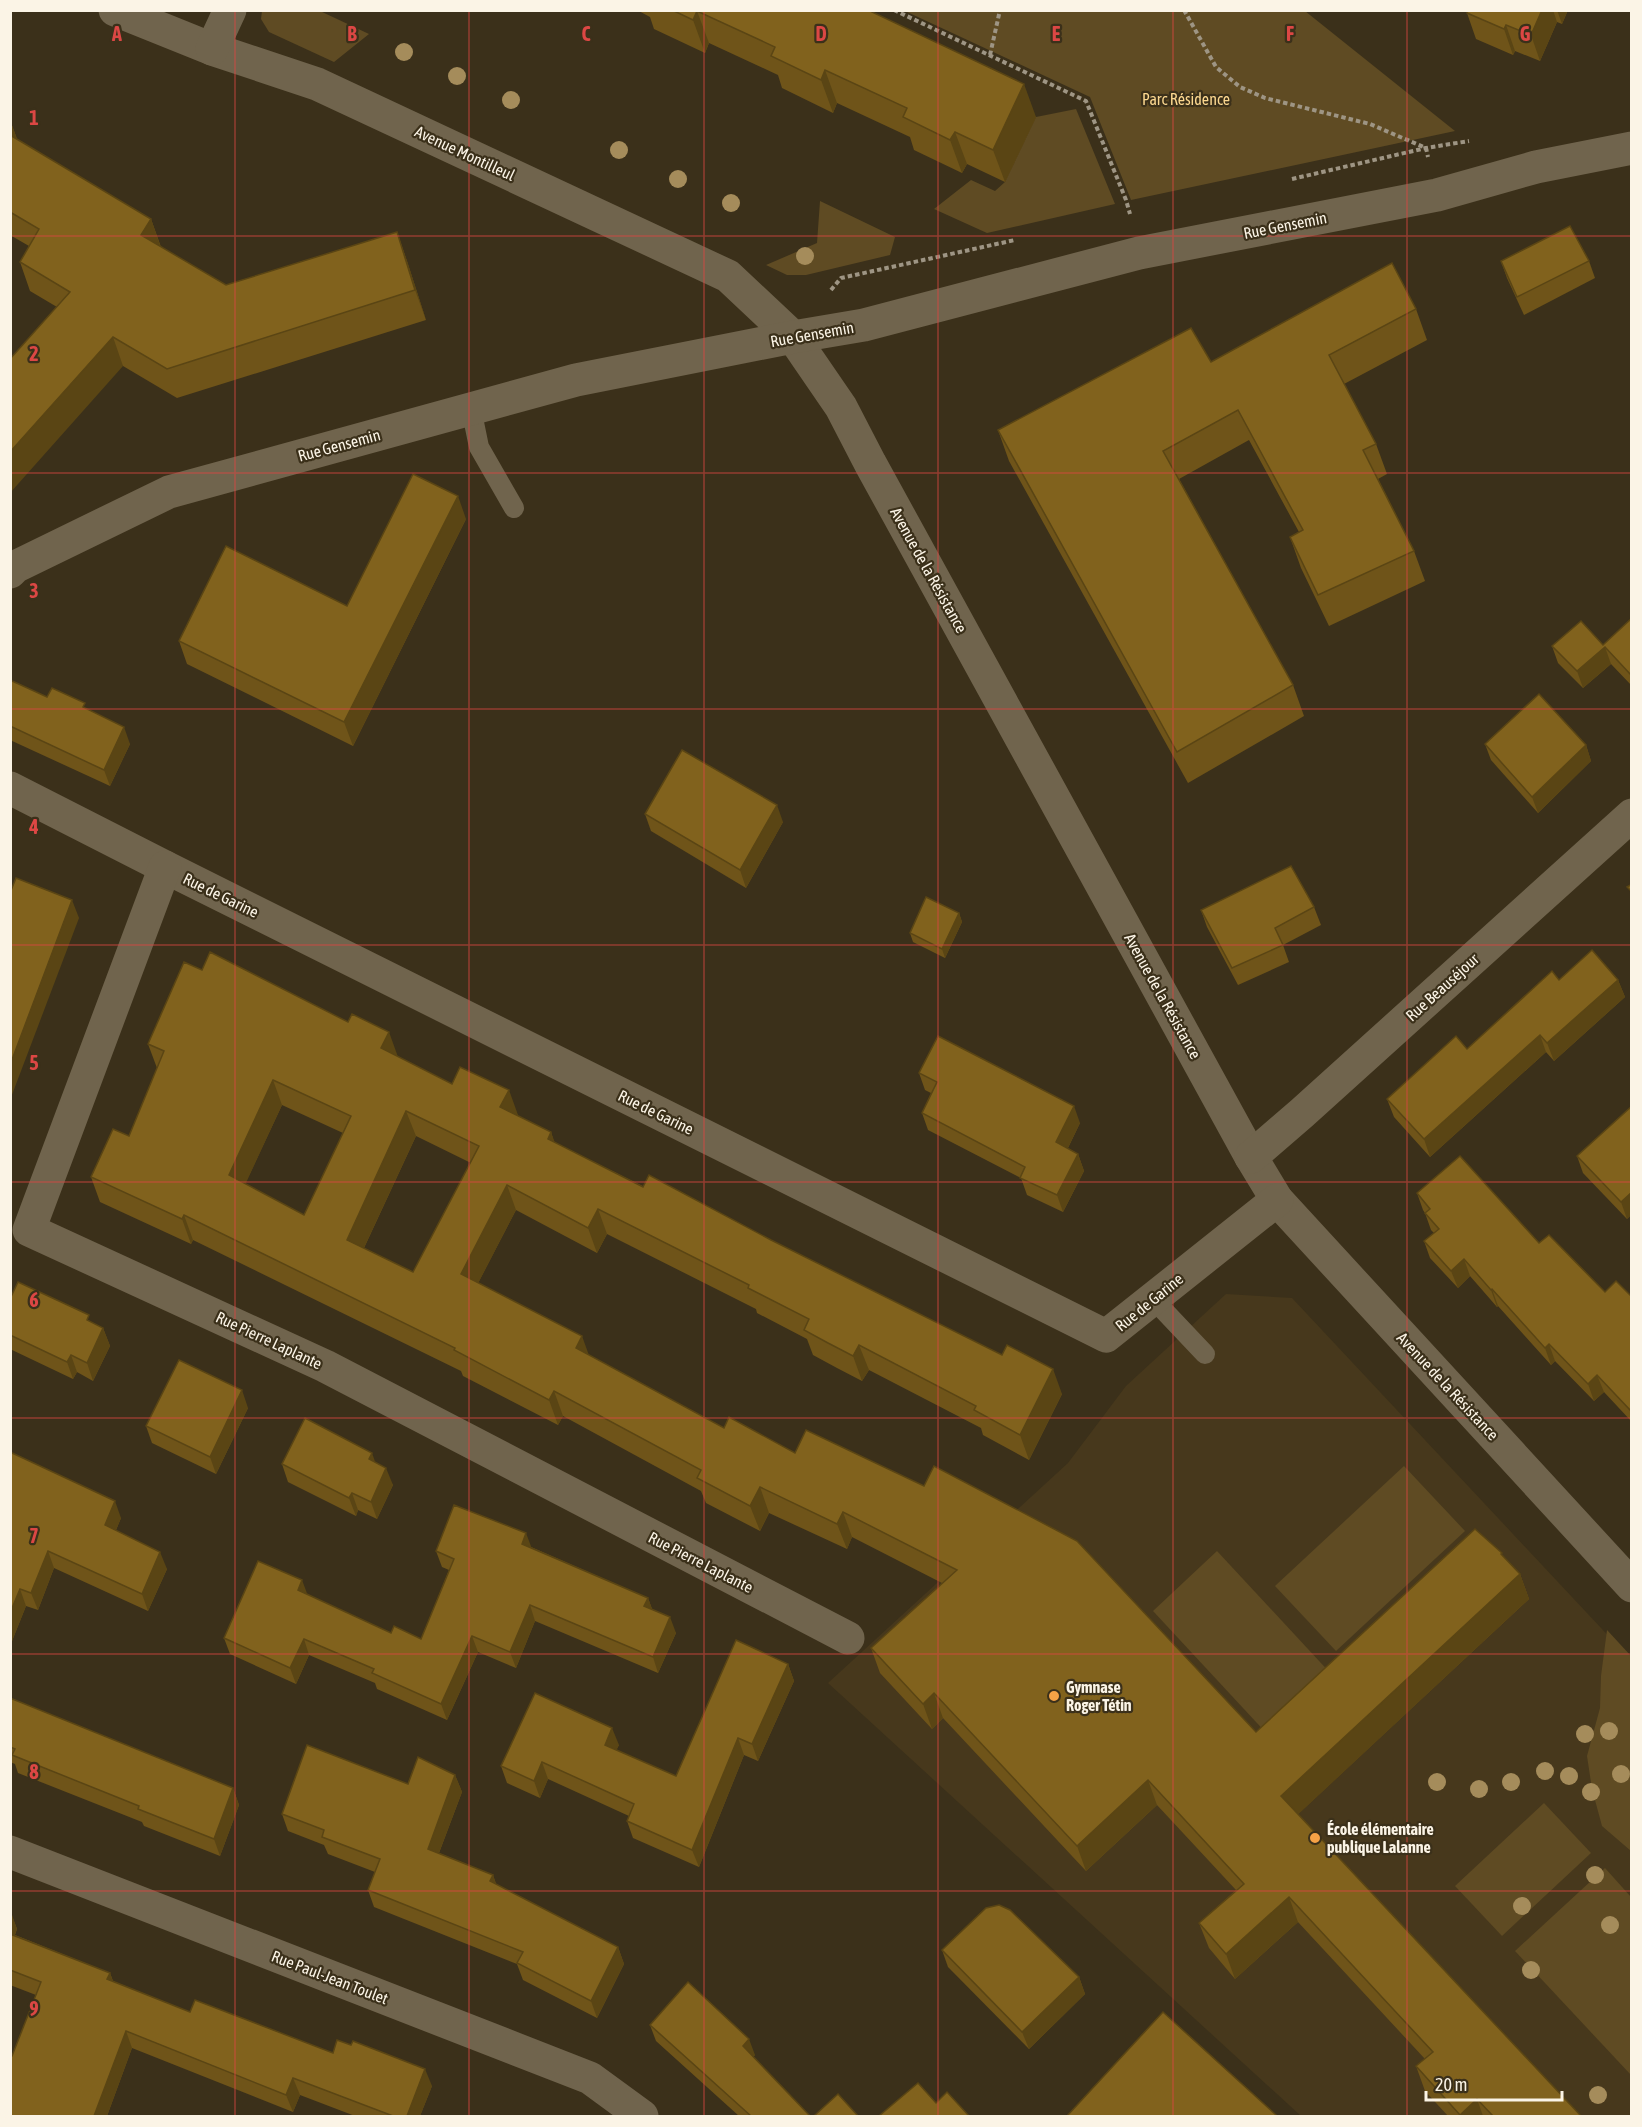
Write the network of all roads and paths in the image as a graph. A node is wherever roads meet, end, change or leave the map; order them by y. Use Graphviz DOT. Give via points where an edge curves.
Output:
graph roads {
  1 [pos="115,10"];
  2 [pos="230,10"];
  3 [pos="894,10"];
  4 [pos="1000,10"];
  5 [pos="1184,10"];
  6 [pos="212,49"];
  7 [pos="990,55"];
  8 [pos="1632,148"];
  9 [pos="1437,195"];
  10 [pos="1139,253"];
  11 [pos="793,337"];
  12 [pos="471,408"];
  13 [pos="514,508"];
  14 [pos="10,572"];
  15 [pos="10,788"];
  16 [pos="1632,815"];
  17 [pos="165,867"];
  18 [pos="1251,1157"];
  19 [pos="1277,1200"];
  20 [pos="1153,1299"];
  21 [pos="1205,1354"];
  22 [pos="1632,1586"];
  23 [pos="848,1638"];
  24 [pos="10,1852"];
  25 [pos="642,2116"];
  1 -- 6 [label="street, Avenue Montilleul"];
  2 -- 6 [label="street"];
  3 -- 7 [label="path"];
  4 -- 7 [label="path"];
  5 -- 9 [label="path" via="1216,67 1240,87 1265,98 1370,124 1426,148"];
  6 -- 11 [label="street, Avenue Montilleul" via="317,84 728,276"];
  7 -- 10 [label="path" via="1086,101 1126,200"];
  8 -- 9 [label="street, Rue Gensemin" via="1536,167"];
  9 -- 10 [label="street, Rue Gensemin"];
  10 -- 11 [label="street, Rue Gensemin" via="864,326"];
  11 -- 12 [label="street, Rue Gensemin" via="576,380"];
  11 -- 18 [label="street, Avenue de la Résistance" via="842,407"];
  12 -- 13 [label="lane" via="479,447"];
  12 -- 14 [label="street, Rue Gensemin" via="169,492"];
  15 -- 17 [label="street, Rue de Garine"];
  16 -- 18 [label="street, Rue Beauséjour"];
  17 -- 20 [label="street, Rue de Garine" via="1106,1336"];
  17 -- 23 [label="street, Rue Pierre Laplante" via="29,1230 325,1366"];
  18 -- 19 [label="street, Avenue de la Résistance"];
  19 -- 20 [label="street, Rue de Garine"];
  19 -- 22 [label="street, Avenue de la Résistance"];
  20 -- 21 [label="lane"];
  24 -- 25 [label="street, Rue Paul-Jean Toulet" via="590,2078"];
}
